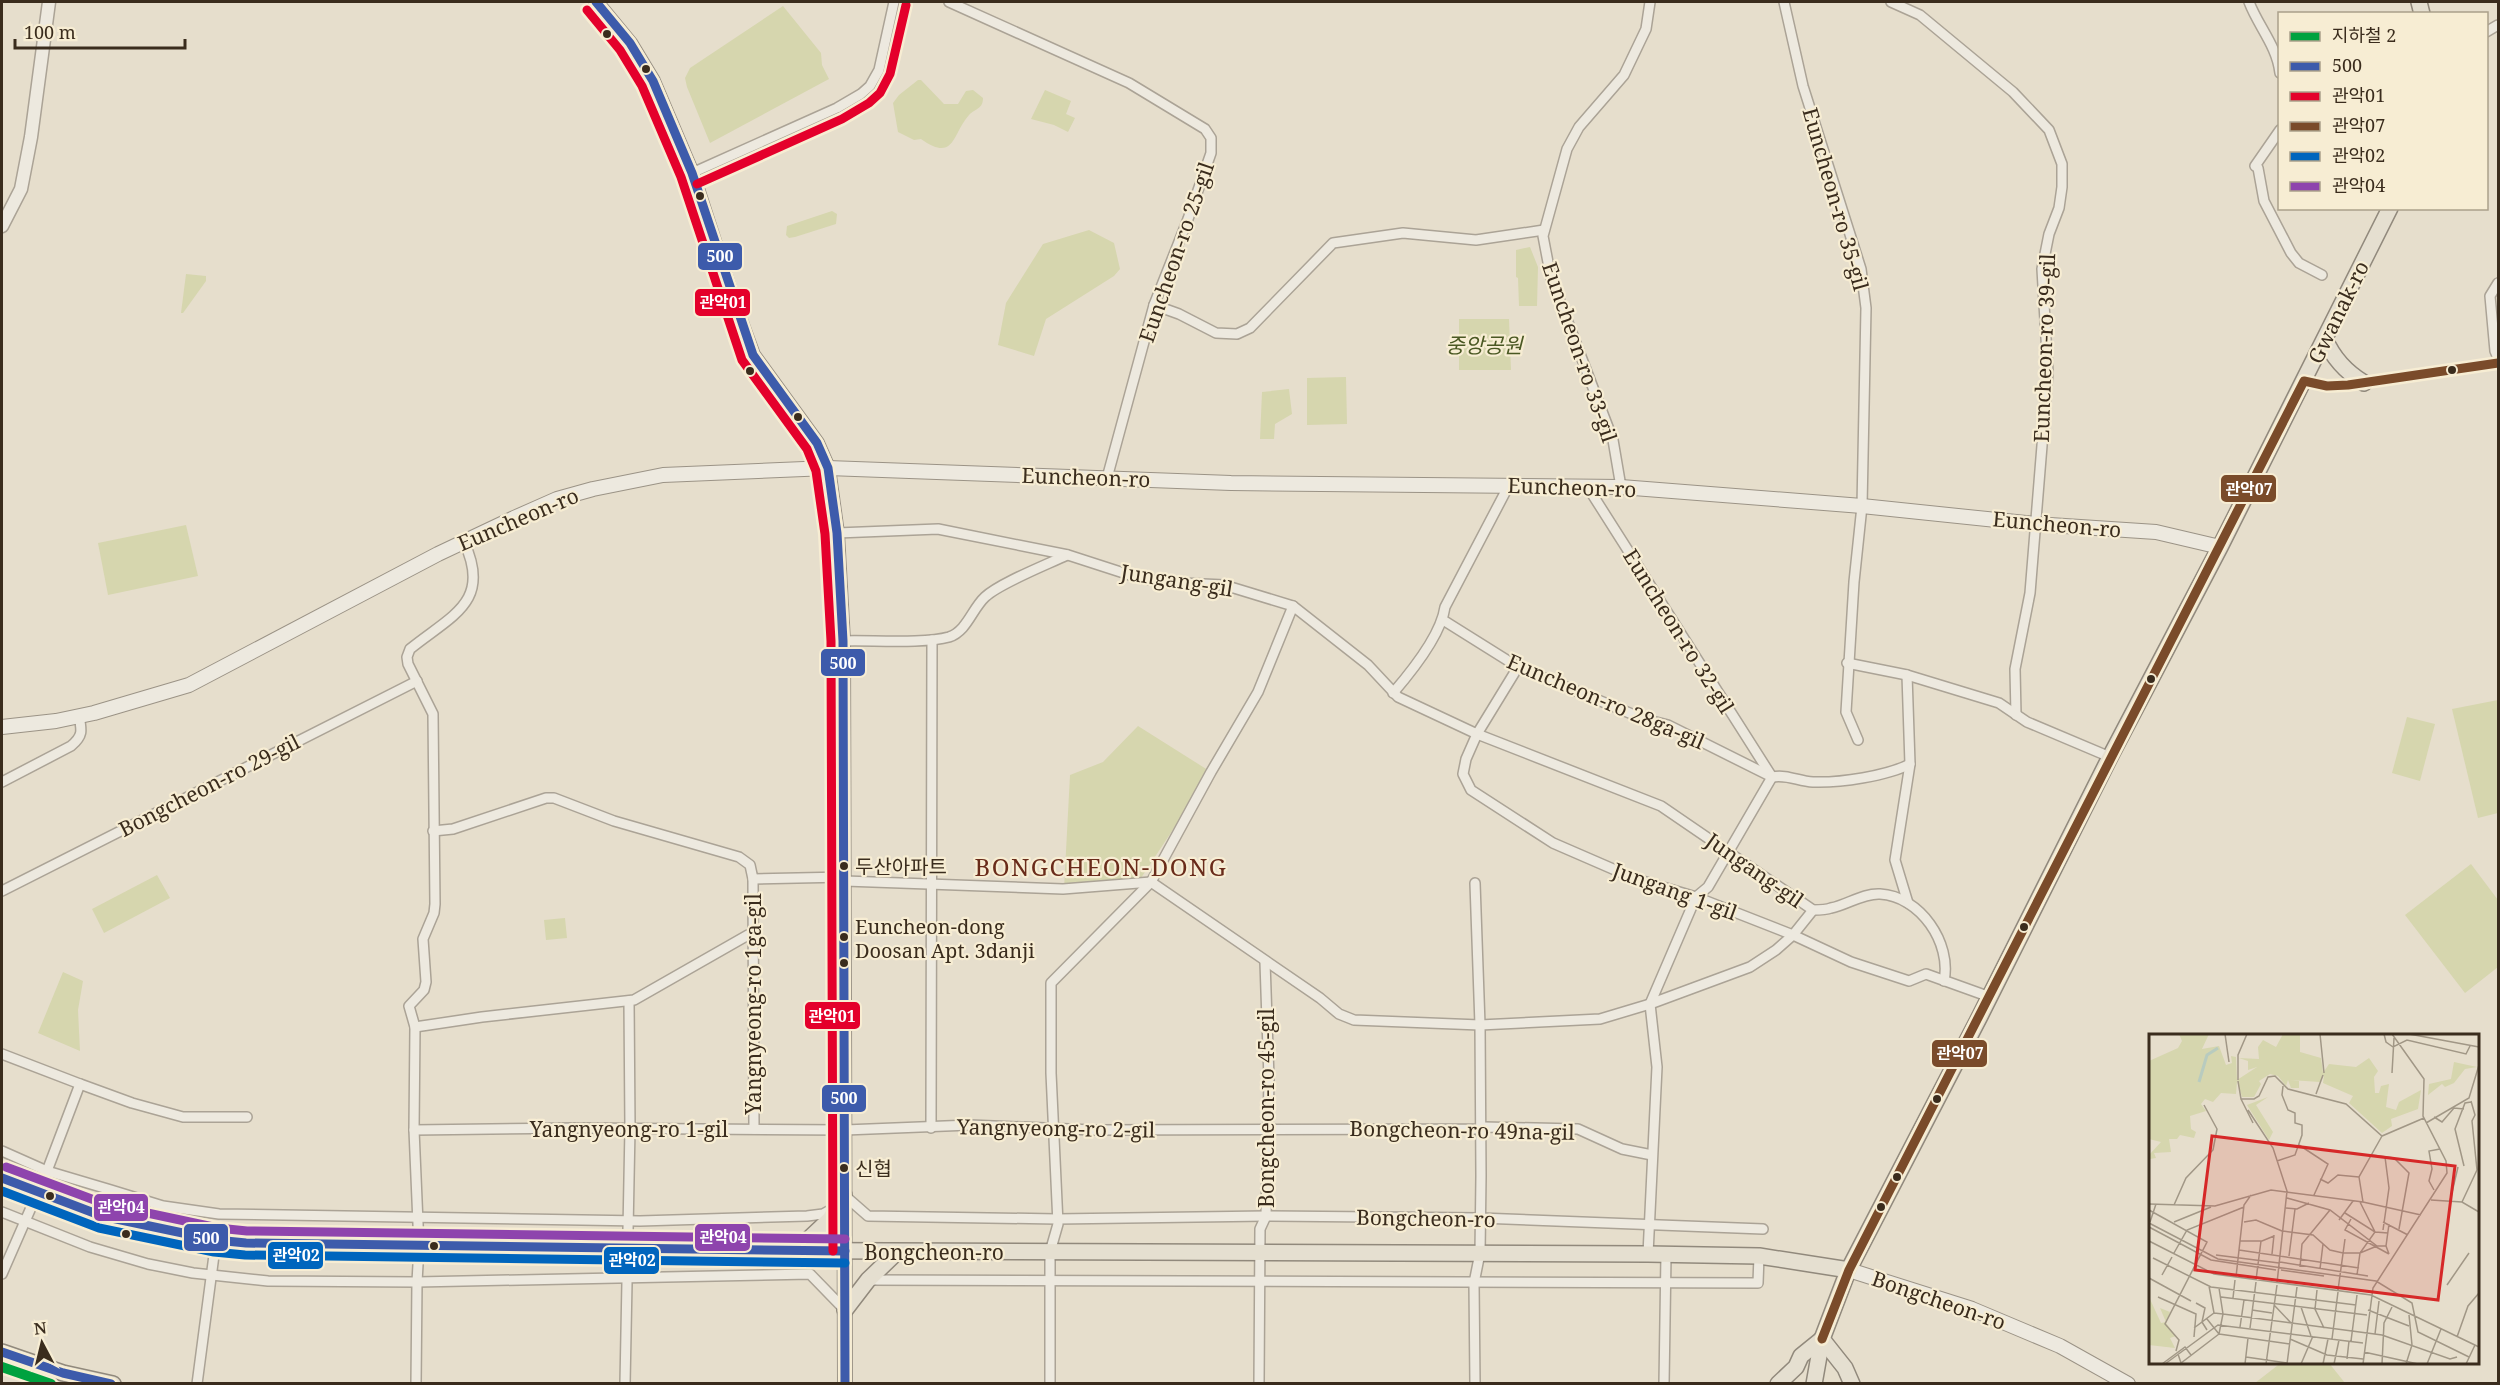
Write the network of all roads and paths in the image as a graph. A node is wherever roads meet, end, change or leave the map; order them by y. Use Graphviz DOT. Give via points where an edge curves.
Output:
graph roads {
  1 [pos="49,2"];
  2 [pos="596,2"];
  3 [pos="894,2"];
  4 [pos="949,2"];
  5 [pos="1650,2"];
  6 [pos="1785,2"];
  7 [pos="1891,2"];
  8 [pos="2249,2"];
  9 [pos="2278,58"];
  10 [pos="2278,133"];
  11 [pos="692,173"];
  12 [pos="2389,210"];
  13 [pos="2,226"];
  14 [pos="1544,230"];
  15 [pos="2322,275"];
  16 [pos="2499,283"];
  17 [pos="1154,305"];
  18 [pos="2325,339"];
  19 [pos="2499,358"];
  20 [pos="2499,363"];
  21 [pos="2304,381"];
  22 [pos="2364,383"];
  23 [pos="828,468"];
  24 [pos="1107,478"];
  25 [pos="1509,484"];
  26 [pos="1587,486"];
  27 [pos="1621,487"];
  28 [pos="1862,506"];
  29 [pos="2036,524"];
  30 [pos="837,533"];
  31 [pos="464,542"];
  32 [pos="2220,547"];
  33 [pos="1068,555"];
  34 [pos="1293,606"];
  35 [pos="1443,620"];
  36 [pos="932,640"];
  37 [pos="843,641"];
  38 [pos="1848,663"];
  39 [pos="1518,667"];
  40 [pos="1907,675"];
  41 [pos="417,681"];
  42 [pos="1394,693"];
  43 [pos="2016,715"];
  44 [pos="78,716"];
  45 [pos="2,727"];
  46 [pos="1477,734"];
  47 [pos="1858,740"];
  48 [pos="2110,757"];
  49 [pos="1910,764"];
  50 [pos="1772,777"];
  51 [pos="2,782"];
  52 [pos="433,831"];
  53 [pos="1730,851"];
  54 [pos="753,879"];
  55 [pos="845,879"];
  56 [pos="1151,882"];
  57 [pos="1475,883"];
  58 [pos="932,885"];
  59 [pos="2,891"];
  60 [pos="1696,897"];
  61 [pos="1908,903"];
  62 [pos="1813,910"];
  63 [pos="754,935"];
  64 [pos="1793,935"];
  65 [pos="1265,962"];
  66 [pos="1944,981"];
  67 [pos="1990,998"];
  68 [pos="629,1001"];
  69 [pos="1650,1004"];
  70 [pos="1480,1025"];
  71 [pos="415,1027"];
  72 [pos="2,1054"];
  73 [pos="80,1084"];
  74 [pos="247,1117"];
  75 [pos="630,1128"];
  76 [pos="931,1128"];
  77 [pos="754,1129"];
  78 [pos="1053,1129"];
  79 [pos="1268,1129"];
  80 [pos="414,1130"];
  81 [pos="845,1130"];
  82 [pos="1479,1130"];
  83 [pos="2,1150"];
  84 [pos="1652,1155"];
  85 [pos="47,1171"];
  86 [pos="2,1178"];
  87 [pos="38,1192"];
  88 [pos="842,1200"];
  89 [pos="2,1212"];
  90 [pos="417,1216"];
  91 [pos="1266,1216"];
  92 [pos="1480,1218"];
  93 [pos="1057,1219"];
  94 [pos="627,1220"];
  95 [pos="24,1222"];
  96 [pos="1649,1224"];
  97 [pos="1763,1229"];
  98 [pos="216,1240"];
  99 [pos="419,1247"];
  100 [pos="626,1250"];
  101 [pos="796,1251"];
  102 [pos="845,1251"];
  103 [pos="897,1252"];
  104 [pos="1050,1252"];
  105 [pos="1260,1253"];
  106 [pos="1480,1253"];
  107 [pos="1648,1254"];
  108 [pos="1666,1255"];
  109 [pos="1759,1256"];
  110 [pos="1849,1270"];
  111 [pos="2,1274"];
  112 [pos="211,1274"];
  113 [pos="627,1277"];
  114 [pos="868,1280"];
  115 [pos="417,1282"];
  116 [pos="1050,1282"];
  117 [pos="1260,1282"];
  118 [pos="1474,1283"];
  119 [pos="1665,1283"];
  120 [pos="845,1310"];
  121 [pos="1822,1339"];
  122 [pos="2,1352"];
  123 [pos="113,1383"];
  124 [pos="197,1383"];
  125 [pos="416,1383"];
  126 [pos="625,1383"];
  127 [pos="845,1383"];
  128 [pos="1050,1383"];
  129 [pos="1259,1383"];
  130 [pos="1474,1383"];
  131 [pos="1664,1383"];
  132 [pos="1778,1383"];
  133 [pos="1815,1383"];
  134 [pos="1852,1383"];
  135 [pos="2128,1383"];
  1 -- 13 [label="street" via="21,189"];
  2 -- 11 [label="main road" via="645,66"];
  3 -- 11 [label="street" via="879,70 861,94"];
  4 -- 17 [label="street, Euncheon-ro 25-gil" via="1129,83 1205,129 1211,138 1210,153"];
  5 -- 14 [label="street, Euncheon-ro 33-gil" via="1646,29 1624,75 1579,127 1567,149"];
  6 -- 28 [label="street, Euncheon-ro 35-gil" via="1803,86 1864,285 1867,363"];
  7 -- 29 [label="street, Euncheon-ro 39-gil" via="1920,15 2013,92 2049,130 2058,151 2062,187 2042,269 2048,365"];
  8 -- 9 [label="street"];
  10 -- 15 [label="street, Gwanak-ro" via="2255,166 2264,201 2291,253"];
  11 -- 23 [label="main road" via="753,355 817,443"];
  12 -- 18 [label="main road, Gwanak-ro"];
  14 -- 17 [label="street" via="1476,240 1402,233 1333,243 1250,328 1237,334 1216,333"];
  14 -- 27 [label="street, Euncheon-ro 33-gil" via="1551,278 1613,440"];
  16 -- 19 [label="street" via="2490,296"];
  17 -- 24 [label="street, Euncheon-ro 25-gil"];
  18 -- 21 [label="main road, Gwanak-ro"];
  18 -- 22 [label="main road" via="2340,363"];
  20 -- 22 [label="street"];
  21 -- 22 [label="street" via="2327,386"];
  21 -- 32 [label="main road, Gwanak-ro"];
  23 -- 24 [label="main road, Euncheon-ro"];
  23 -- 30 [label="main road"];
  23 -- 31 [label="main road, Euncheon-ro" via="663,475 620,482 557,499"];
  24 -- 25 [label="main road, Euncheon-ro" via="1231,483"];
  25 -- 26 [label="main road, Euncheon-ro"];
  25 -- 35 [label="street" via="1444,607"];
  26 -- 27 [label="main road, Euncheon-ro"];
  26 -- 50 [label="street, Euncheon-ro 32-gil"];
  27 -- 28 [label="main road, Euncheon-ro"];
  28 -- 29 [label="main road, Euncheon-ro"];
  28 -- 38 [label="street, Euncheon-ro 35-gil"];
  29 -- 32 [label="main road, Euncheon-ro" via="2156,532"];
  29 -- 43 [label="street, Euncheon-ro 39-gil" via="2030,593 2015,669"];
  30 -- 33 [label="street, Jungang-gil" via="938,529"];
  30 -- 37 [label="main road"];
  31 -- 41 [label="street" via="474,566 473,590 456,613 409,650 408,664"];
  31 -- 44 [label="main road, Euncheon-ro" via="189,685"];
  32 -- 48 [label="main road, Gwanak-ro"];
  33 -- 34 [label="street, Jungang-gil" via="1136,578 1224,585"];
  33 -- 36 [label="street" via="992,591 960,630"];
  34 -- 42 [label="street, Jungang-gil" via="1368,665"];
  34 -- 56 [label="street" via="1257,692"];
  35 -- 39 [label="street, Euncheon-ro 28ga-gil"];
  35 -- 42 [label="street"];
  36 -- 37 [label="street"];
  36 -- 58 [label="street"];
  37 -- 55 [label="main road"];
  38 -- 40 [label="street"];
  38 -- 47 [label="street, Euncheon-ro 35-gil" via="1846,712"];
  39 -- 46 [label="street"];
  39 -- 50 [label="street, Euncheon-ro 28ga-gil" via="1644,719 1668,725"];
  40 -- 43 [label="street" via="1999,703"];
  40 -- 49 [label="street"];
  41 -- 52 [label="street" via="433,714"];
  41 -- 59 [label="street, Bongcheon-ro 29-gil"];
  42 -- 46 [label="street, Jungang-gil"];
  43 -- 48 [label="street"];
  44 -- 45 [label="main road, Euncheon-ro"];
  44 -- 51 [label="street" via="80,738 60,753"];
  46 -- 53 [label="street, Jungang-gil" via="1642,797"];
  46 -- 60 [label="street, Jungang 1-gil" via="1463,771 1471,790 1553,843 1635,879"];
  48 -- 67 [label="main road, Gwanak-ro"];
  49 -- 50 [label="street, Euncheon-ro 28ga-gil" via="1836,782"];
  49 -- 61 [label="street" via="1895,860"];
  50 -- 53 [label="street"];
  52 -- 54 [label="street" via="453,829 554,798 624,824 739,857 750,866"];
  52 -- 71 [label="street" via="435,904 423,939 424,990 409,1003"];
  53 -- 60 [label="street" via="1708,887"];
  53 -- 62 [label="street, Jungang-gil"];
  54 -- 55 [label="street"];
  54 -- 63 [label="street, Yangnyeong-ro 1ga-gil"];
  55 -- 58 [label="street"];
  55 -- 81 [label="main road"];
  56 -- 58 [label="street" via="1064,889"];
  56 -- 65 [label="street"];
  56 -- 78 [label="street" via="1051,983"];
  57 -- 70 [label="street"];
  58 -- 76 [label="street"];
  60 -- 64 [label="street, Jungang 1-gil"];
  60 -- 69 [label="street"];
  61 -- 62 [label="street, Jungang-gil" via="1879,893 1830,909"];
  61 -- 66 [label="street, Jungang-gil" via="1926,916 1938,940 1945,962"];
  62 -- 64 [label="street"];
  63 -- 68 [label="street"];
  63 -- 77 [label="street, Yangnyeong-ro 1ga-gil"];
  64 -- 66 [label="street, Jungang 1-gil" via="1851,962 1908,981 1926,974"];
  64 -- 69 [label="street" via="1750,967"];
  65 -- 70 [label="street" via="1339,1014 1354,1020"];
  65 -- 79 [label="street, Bongcheon-ro 45-gil"];
  66 -- 67 [label="street"];
  67 -- 110 [label="main road, Gwanak-ro"];
  68 -- 71 [label="street"];
  68 -- 75 [label="street"];
  69 -- 70 [label="street" via="1600,1019"];
  69 -- 84 [label="street" via="1657,1067"];
  70 -- 82 [label="street"];
  71 -- 80 [label="street"];
  72 -- 73 [label="street"];
  73 -- 74 [label="street" via="183,1117"];
  73 -- 85 [label="street"];
  75 -- 77 [label="street, Yangnyeong-ro 1-gil"];
  75 -- 80 [label="street, Yangnyeong-ro 1-gil"];
  75 -- 94 [label="street"];
  76 -- 78 [label="street, Yangnyeong-ro 2-gil" via="970,1125"];
  76 -- 81 [label="street, Yangnyeong-ro 2-gil"];
  77 -- 81 [label="street, Yangnyeong-ro 1-gil"];
  78 -- 79 [label="street, Yangnyeong-ro 2-gil"];
  78 -- 93 [label="street"];
  79 -- 82 [label="street, Bongcheon-ro 49na-gil"];
  79 -- 91 [label="street, Bongcheon-ro 45-gil"];
  80 -- 90 [label="street"];
  81 -- 88 [label="main road"];
  82 -- 84 [label="street, Bongcheon-ro 49na-gil" via="1578,1129 1622,1149"];
  82 -- 92 [label="street"];
  83 -- 85 [label="street"];
  84 -- 96 [label="street"];
  85 -- 87 [label="street"];
  85 -- 90 [label="street" via="163,1206 207,1213"];
  86 -- 87 [label="main road, Bongcheon-ro"];
  87 -- 95 [label="street"];
  87 -- 98 [label="main road, Bongcheon-ro" via="102,1216"];
  88 -- 93 [label="street, Bongcheon-ro" via="868,1216"];
  88 -- 94 [label="street" via="823,1214 807,1216"];
  88 -- 101 [label="main road" via="830,1219"];
  88 -- 102 [label="main road"];
  89 -- 95 [label="street"];
  90 -- 94 [label="street"];
  90 -- 99 [label="street"];
  91 -- 92 [label="street, Bongcheon-ro"];
  91 -- 93 [label="street, Bongcheon-ro"];
  91 -- 105 [label="street, Bongcheon-ro 45-gil" via="1260,1229"];
  92 -- 96 [label="street, Bongcheon-ro"];
  92 -- 106 [label="street"];
  93 -- 104 [label="street"];
  94 -- 100 [label="street"];
  95 -- 111 [label="street"];
  95 -- 112 [label="street" via="148,1264"];
  96 -- 97 [label="street, Bongcheon-ro"];
  96 -- 107 [label="street"];
  98 -- 99 [label="main road, Bongcheon-ro"];
  98 -- 112 [label="street"];
  99 -- 100 [label="main road, Bongcheon-ro"];
  99 -- 115 [label="street"];
  100 -- 101 [label="main road, Bongcheon-ro"];
  100 -- 113 [label="street"];
  101 -- 102 [label="main road, Bongcheon-ro"];
  102 -- 103 [label="main road, Bongcheon-ro"];
  102 -- 120 [label="main road"];
  103 -- 104 [label="main road, Bongcheon-ro"];
  103 -- 114 [label="main road"];
  104 -- 105 [label="main road, Bongcheon-ro"];
  104 -- 116 [label="street"];
  105 -- 106 [label="main road, Bongcheon-ro"];
  105 -- 117 [label="street, Bongcheon-ro 45-gil"];
  106 -- 107 [label="main road, Bongcheon-ro"];
  106 -- 118 [label="street, Bongcheon-ro"];
  107 -- 108 [label="main road, Bongcheon-ro"];
  108 -- 109 [label="main road, Bongcheon-ro"];
  108 -- 119 [label="street"];
  109 -- 110 [label="main road, Bongcheon-ro"];
  109 -- 119 [label="street, Bongcheon-ro" via="1758,1283"];
  110 -- 121 [label="main road, Gwanak-ro"];
  110 -- 135 [label="main road, Bongcheon-ro" via="1972,1309 2060,1346"];
  112 -- 115 [label="street" via="268,1281"];
  112 -- 124 [label="street"];
  113 -- 115 [label="street"];
  113 -- 120 [label="street" via="810,1275"];
  113 -- 126 [label="street"];
  114 -- 116 [label="street, Bongcheon-ro"];
  114 -- 120 [label="main road"];
  115 -- 125 [label="street"];
  116 -- 117 [label="street, Bongcheon-ro"];
  116 -- 128 [label="street"];
  117 -- 118 [label="street, Bongcheon-ro"];
  117 -- 129 [label="street, Bongcheon-ro 45-gil"];
  118 -- 119 [label="street, Bongcheon-ro"];
  118 -- 130 [label="street, Bongcheon-ro"];
  119 -- 131 [label="street"];
  120 -- 127 [label="main road"];
  121 -- 132 [label="main road"];
  121 -- 133 [label="main road, Gwanak-ro"];
  121 -- 134 [label="main road"];
  122 -- 123 [label="main road" via="63,1373"];
}
